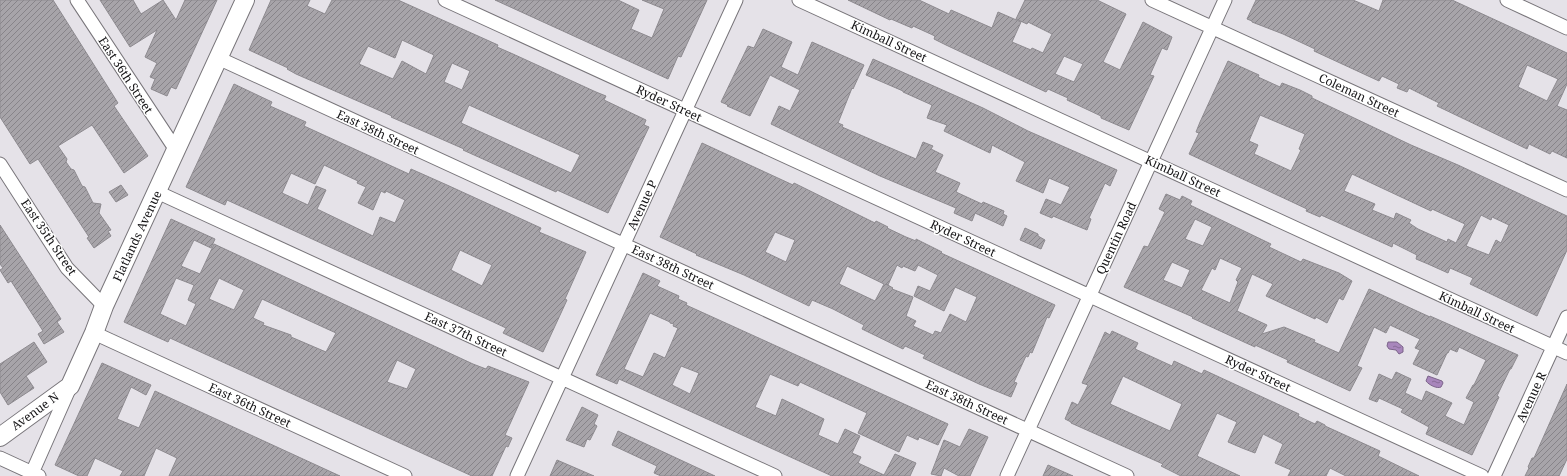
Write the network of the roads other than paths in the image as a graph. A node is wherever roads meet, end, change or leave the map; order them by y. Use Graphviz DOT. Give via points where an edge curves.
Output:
graph roads {
  1 [pos="77,0"];
  2 [pos="245,0"];
  3 [pos="445,0"];
  4 [pos="736,0"];
  5 [pos="799,0"];
  6 [pos="1152,0"];
  7 [pos="1225,0"];
  8 [pos="1507,0"];
  9 [pos="1212,28"];
  10 [pos="1567,28"];
  11 [pos="218,58"];
  12 [pos="685,110"];
  13 [pos="176,150"];
  14 [pos="1151,162"];
  15 [pos="0,164"];
  16 [pos="1567,190"];
  17 [pos="157,192"];
  18 [pos="624,244"];
  19 [pos="1089,296"];
  20 [pos="104,306"];
  21 [pos="1567,317"];
  22 [pos="94,333"];
  23 [pos="1553,347"];
  24 [pos="1567,353"];
  25 [pos="562,378"];
  26 [pos="70,386"];
  27 [pos="1027,430"];
  28 [pos="0,437"];
  29 [pos="0,458"];
  30 [pos="36,474"];
  31 [pos="405,476"];
  32 [pos="517,476"];
  33 [pos="775,476"];
  34 [pos="1007,476"];
  35 [pos="1127,476"];
  36 [pos="1482,476"];
  37 [pos="1494,476"];
  1 -- 13 [label="street, East 36th Street"];
  2 -- 11 [label="main road, Flatlands Avenue"];
  3 -- 12 [label="street, Ryder Street"];
  4 -- 12 [label="street, Avenue P"];
  5 -- 14 [label="street, Kimball Street"];
  6 -- 9 [label="street, Coleman Street"];
  7 -- 9 [label="street, Quentin Road"];
  8 -- 10 [label="street"];
  9 -- 14 [label="street, Quentin Road"];
  9 -- 16 [label="street, Coleman Street"];
  11 -- 13 [label="main road, Flatlands Avenue"];
  11 -- 18 [label="street, East 38th Street"];
  12 -- 18 [label="street, Avenue P"];
  12 -- 19 [label="street, Ryder Street"];
  13 -- 17 [label="main road, Flatlands Avenue"];
  14 -- 19 [label="street, Quentin Road"];
  14 -- 23 [label="street, Kimball Street"];
  15 -- 20 [label="street, East 35th Street" via="67,268"];
  17 -- 20 [label="main road, Flatlands Avenue"];
  17 -- 25 [label="street, East 37th Street"];
  18 -- 25 [label="street, Avenue P"];
  18 -- 27 [label="street, East 38th Street"];
  19 -- 27 [label="street, Quentin Road"];
  19 -- 36 [label="street, Ryder Street"];
  20 -- 22 [label="main road, Flatlands Avenue"];
  21 -- 23 [label="street, Avenue R"];
  22 -- 26 [label="main road, Flatlands Avenue"];
  22 -- 31 [label="street, East 36th Street"];
  23 -- 24 [label="street, Kimball Street"];
  23 -- 37 [label="street, Avenue R"];
  25 -- 32 [label="street, Avenue P"];
  25 -- 33 [label="street, East 37th Street"];
  26 -- 28 [label="main road, Avenue N"];
  26 -- 30 [label="street, Flatlands Avenue"];
  27 -- 34 [label="street, Quentin Road"];
  27 -- 35 [label="street, East 38th Street"];
  29 -- 30 [label="street"];
}
